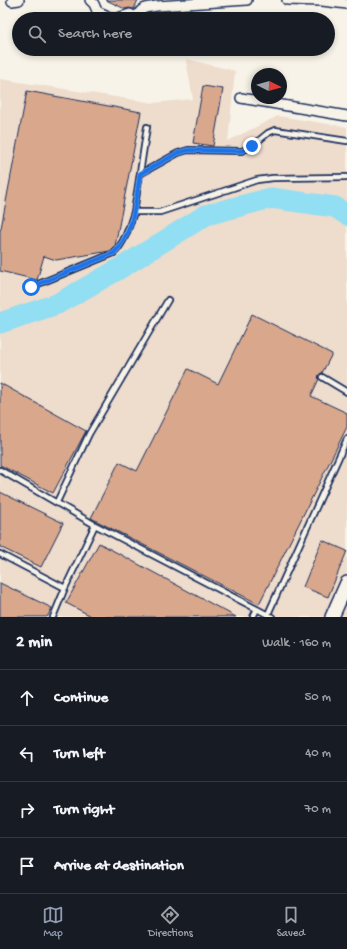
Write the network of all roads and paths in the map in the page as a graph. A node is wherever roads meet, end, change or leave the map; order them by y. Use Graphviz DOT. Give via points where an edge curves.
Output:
graph roads {
  1 [pos="90,0"];
  2 [pos="247,0"];
  3 [pos="286,0"];
  4 [pos="296,0"];
  5 [pos="156,3"];
  6 [pos="182,3"];
  7 [pos="347,4"];
  8 [pos="97,12"];
  9 [pos="140,12"];
  10 [pos="241,98"];
  11 [pos="347,116"];
  12 [pos="146,127"];
  13 [pos="347,141"];
  14 [pos="140,174"];
  15 [pos="347,177"];
  16 [pos="134,212"];
  17 [pos="31,287"];
  18 [pos="168,300"];
  19 [pos="322,377"];
  20 [pos="347,392"];
  21 [pos="347,439"];
  22 [pos="0,470"];
  23 [pos="57,502"];
  24 [pos="95,525"];
  25 [pos="0,554"];
  26 [pos="347,583"];
  27 [pos="64,588"];
  28 [pos="257,609"];
  29 [pos="270,616"];
  30 [pos="53,617"];
  31 [pos="253,617"];
  32 [pos="332,617"];
  1 -- 8 [label="street"];
  2 -- 6 [label="street"];
  3 -- 4 [label="street"];
  4 -- 7 [label="street"];
  5 -- 6 [label="street"];
  5 -- 9 [label="street"];
  10 -- 11 [label="street"];
  12 -- 14 [label="lane"];
  13 -- 14 [label="lane" via="275,130 242,151 188,150"];
  14 -- 16 [label="lane"];
  15 -- 16 [label="lane" via="256,180 160,212"];
  16 -- 17 [label="lane" via="124,240 114,253"];
  18 -- 23 [label="lane" via="89,434"];
  19 -- 20 [label="lane"];
  21 -- 29 [label="lane"];
  22 -- 23 [label="lane"];
  23 -- 24 [label="lane"];
  24 -- 27 [label="lane"];
  24 -- 28 [label="lane"];
  25 -- 27 [label="lane"];
  26 -- 32 [label="street"];
  27 -- 30 [label="lane"];
  28 -- 29 [label="lane"];
  28 -- 31 [label="lane"];
}
